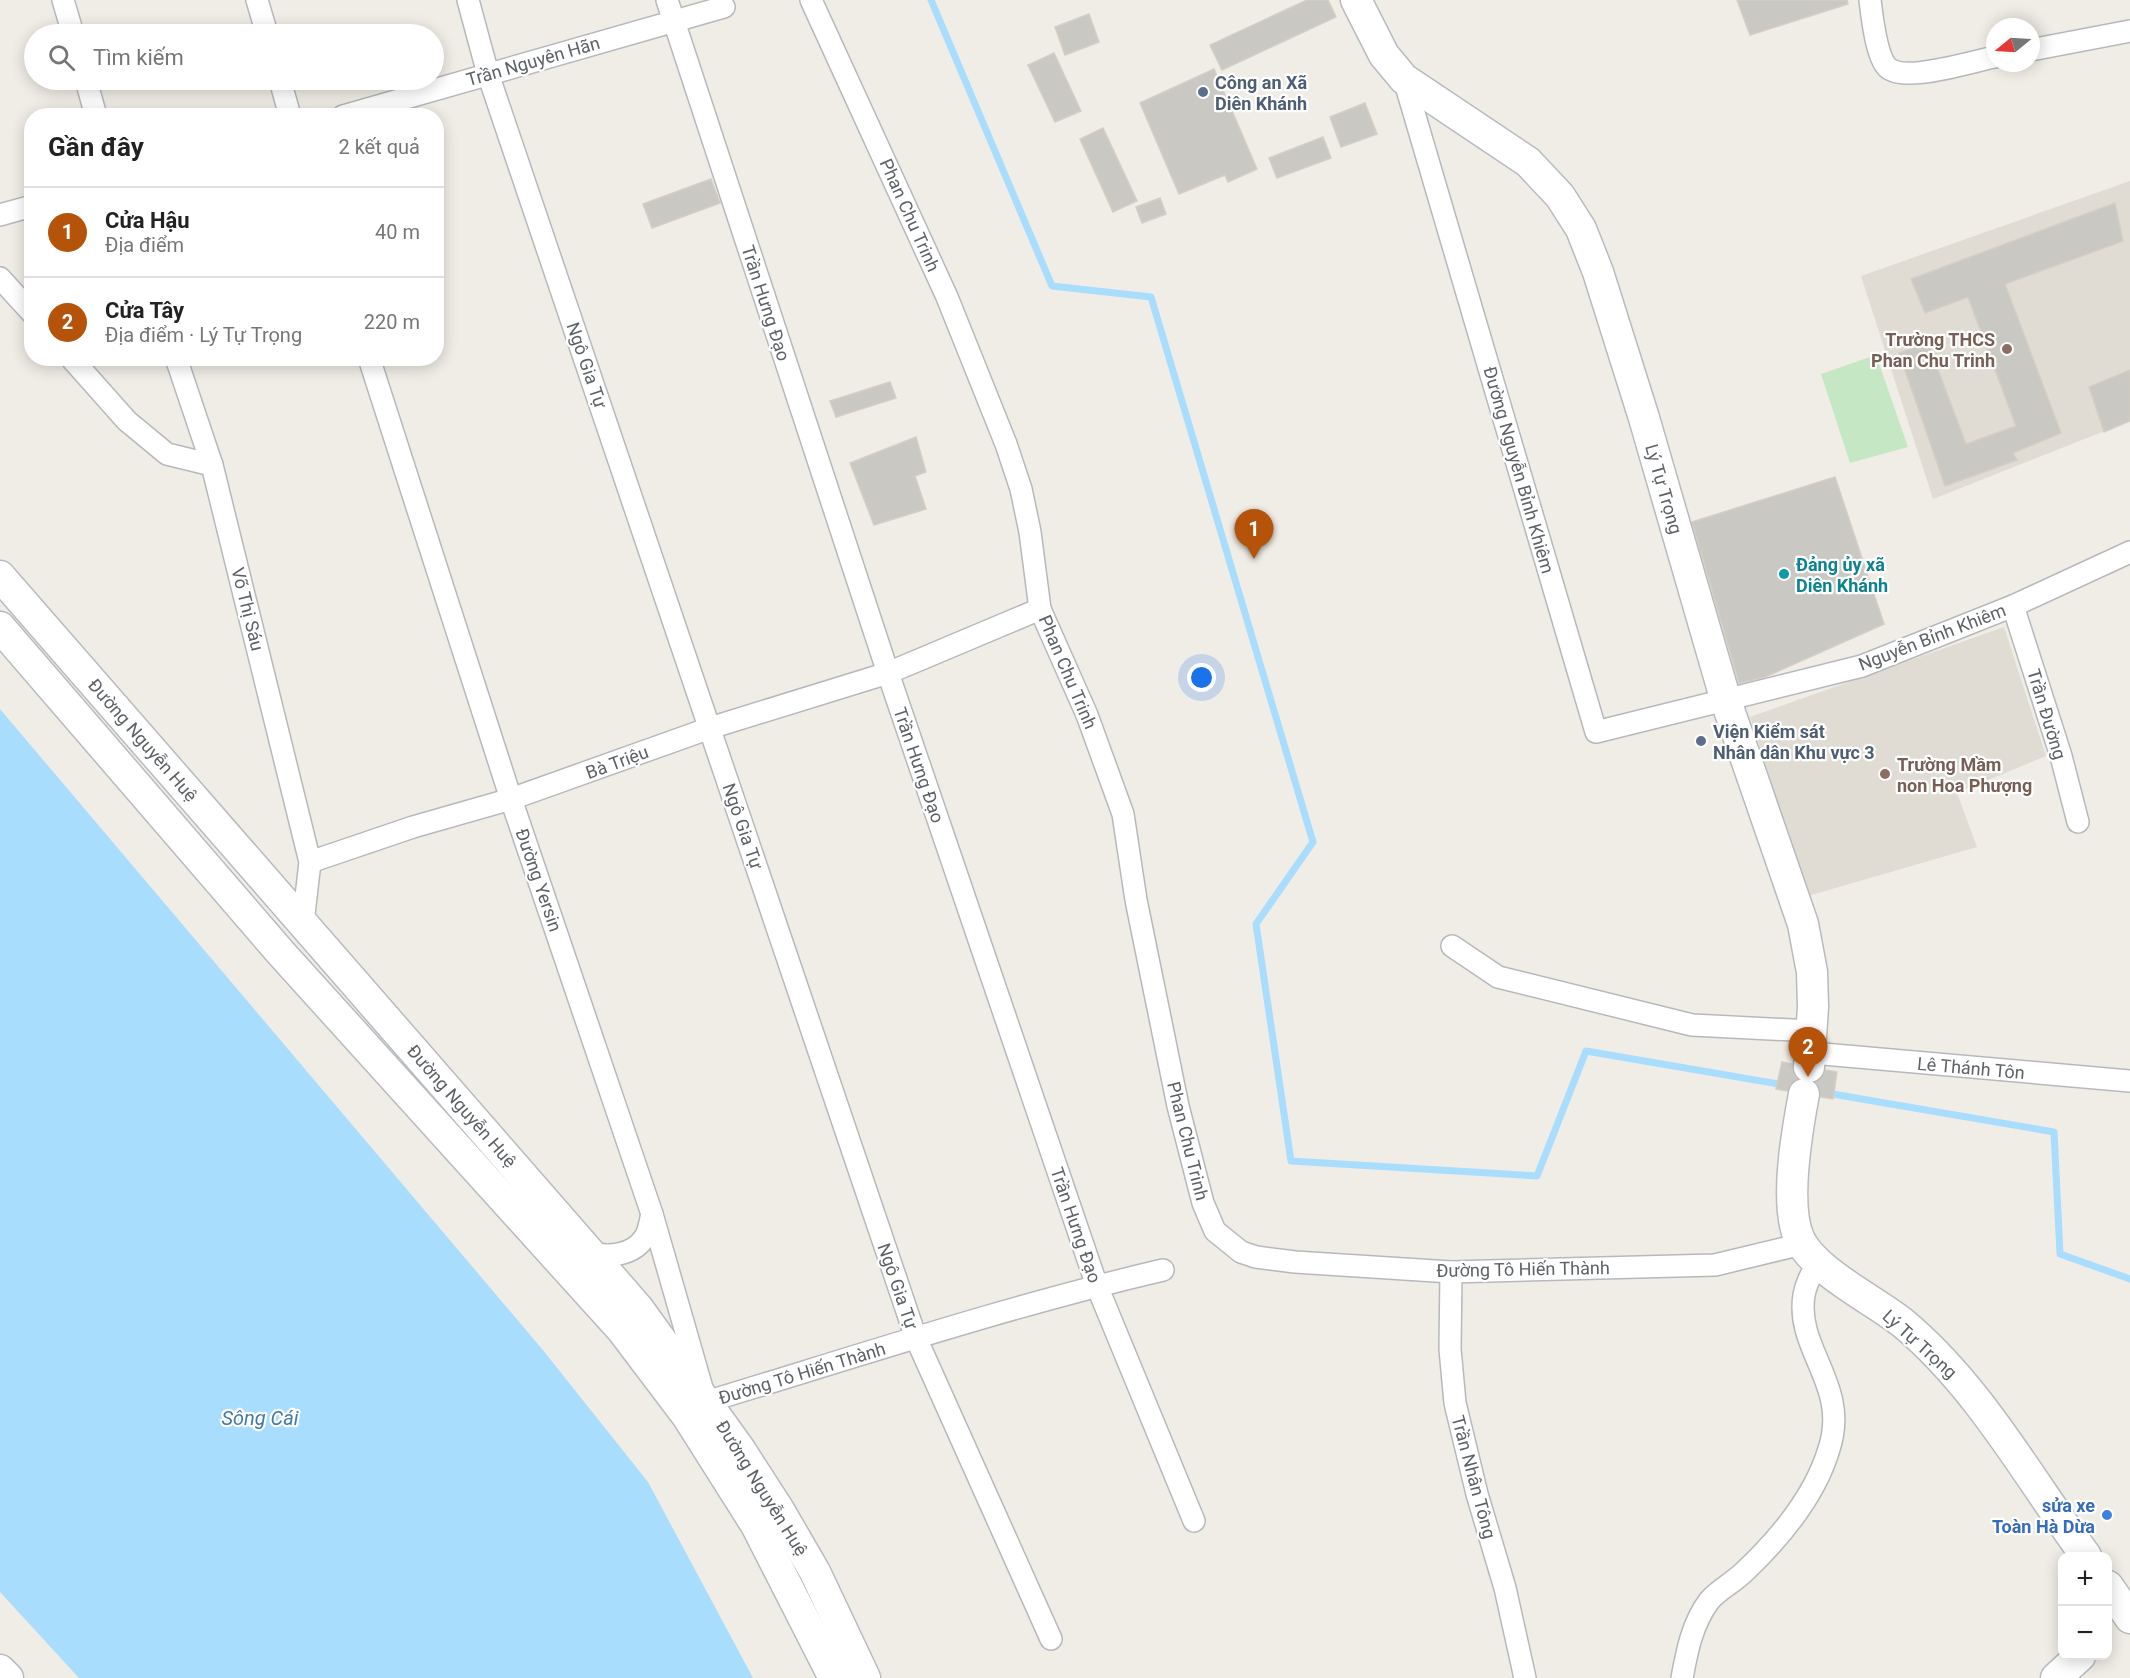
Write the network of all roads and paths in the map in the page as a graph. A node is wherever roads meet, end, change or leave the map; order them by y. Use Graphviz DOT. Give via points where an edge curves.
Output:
graph roads {
  1 [pos="63,0"];
  2 [pos="257,0"];
  3 [pos="468,0"];
  4 [pos="667,0"];
  5 [pos="811,0"];
  6 [pos="1356,0"];
  7 [pos="1870,0"];
  8 [pos="724,7"];
  9 [pos="673,21"];
  10 [pos="70,24"];
  11 [pos="264,24"];
  12 [pos="2130,31"];
  13 [pos="2040,48"];
  14 [pos="1986,59"];
  15 [pos="488,74"];
  16 [pos="1404,79"];
  17 [pos="444,87"];
  18 [pos="89,90"];
  19 [pos="283,90"];
  20 [pos="433,90"];
  21 [pos="94,108"];
  22 [pos="288,108"];
  23 [pos="371,108"];
  24 [pos="24,208"];
  25 [pos="0,215"];
  26 [pos="0,278"];
  27 [pos="24,304"];
  28 [pos="78,366"];
  29 [pos="179,366"];
  30 [pos="372,366"];
  31 [pos="212,465"];
  32 [pos="2130,552"];
  33 [pos="0,576"];
  34 [pos="2013,606"];
  35 [pos="1040,609"];
  36 [pos="0,627"];
  37 [pos="888,673"];
  38 [pos="1726,701"];
  39 [pos="710,728"];
  40 [pos="511,799"];
  41 [pos="2078,822"];
  42 [pos="310,862"];
  43 [pos="303,923"];
  44 [pos="1452,946"];
  45 [pos="281,953"];
  46 [pos="1809,1061"];
  47 [pos="2130,1081"];
  48 [pos="652,1214"];
  49 [pos="589,1252"];
  50 [pos="1241,1252"];
  51 [pos="1810,1253"];
  52 [pos="1163,1270"];
  53 [pos="1451,1272"];
  54 [pos="1097,1286"];
  55 [pos="916,1338"];
  56 [pos="697,1409"];
  57 [pos="1194,1521"];
  58 [pos="2083,1552"];
  59 [pos="1051,1639"];
  60 [pos="2076,1660"];
  61 [pos="2089,1660"];
  62 [pos="0,1670"];
  63 [pos="8,1678"];
  64 [pos="834,1678"];
  65 [pos="865,1678"];
  66 [pos="1525,1678"];
  67 [pos="1682,1678"];
  68 [pos="2056,1678"];
  69 [pos="2085,1678"];
  1 -- 10 [label="street"];
  2 -- 11 [label="street"];
  3 -- 15 [label="street, Ngô Gia Tự"];
  4 -- 9 [label="street, Trần Hưng Đạo"];
  5 -- 35 [label="street, Phan Chu Trinh" via="947,297 1006,444 1030,532"];
  6 -- 16 [label="main road, Lý Tự Trọng" via="1384,55"];
  7 -- 14 [label="street" via="1880,53 1887,67 1900,74"];
  8 -- 9 [label="street, Trần Nguyên Hãn"];
  9 -- 15 [label="street, Trần Nguyên Hãn"];
  9 -- 37 [label="street, Trần Hưng Đạo"];
  12 -- 13 [label="street"];
  15 -- 17 [label="street, Trần Nguyên Hãn"];
  15 -- 39 [label="street, Ngô Gia Tự"];
  16 -- 38 [label="main road, Lý Tự Trọng" via="1528,162 1560,196 1581,230 1644,418"];
  16 -- 38 [label="street, Đường Nguyễn Bỉnh Khiêm" via="1596,732"];
  18 -- 21 [label="street"];
  19 -- 22 [label="street"];
  20 -- 23 [label="street, Trần Nguyên Hãn"];
  24 -- 25 [label="street"];
  26 -- 27 [label="street"];
  28 -- 31 [label="street" via="126,421 167,454"];
  29 -- 31 [label="street, Võ Thị Sáu"];
  30 -- 40 [label="street, Đường Yersin"];
  31 -- 42 [label="street, Võ Thị Sáu"];
  32 -- 34 [label="street, Nguyễn Bỉnh Khiêm"];
  33 -- 43 [label="main road, Đường Nguyễn Huệ"];
  34 -- 38 [label="street, Nguyễn Bỉnh Khiêm" via="1862,666"];
  34 -- 41 [label="street, Trần Đường"];
  35 -- 37 [label="street, Bà Triệu"];
  35 -- 50 [label="street, Phan Chu Trinh" via="1087,715 1123,814 1149,972 1203,1203 1215,1231"];
  36 -- 45 [label="main road, Đường Nguyễn Huệ"];
  37 -- 39 [label="street, Bà Triệu"];
  37 -- 54 [label="street, Trần Hưng Đạo"];
  38 -- 46 [label="main road, Lý Tự Trọng" via="1803,924 1812,972"];
  39 -- 40 [label="street, Bà Triệu"];
  39 -- 55 [label="street, Ngô Gia Tự"];
  40 -- 42 [label="street, Bà Triệu"];
  40 -- 48 [label="street, Đường Yersin"];
  42 -- 43 [label="street"];
  43 -- 45 [label="main road"];
  43 -- 49 [label="main road, Đường Nguyễn Huệ"];
  44 -- 46 [label="street, Lê Thánh Tôn" via="1498,977 1692,1025"];
  45 -- 56 [label="main road, Đường Nguyễn Huệ"];
  46 -- 47 [label="street, Lê Thánh Tôn"];
  46 -- 51 [label="main road, Lý Tự Trọng" via="1794,1147 1793,1218"];
  48 -- 49 [label="street" via="646,1237 637,1245 606,1257"];
  48 -- 56 [label="street, Đường Yersin"];
  49 -- 56 [label="main road, Đường Nguyễn Huệ" via="638,1308"];
  50 -- 53 [label="street, Đường Tô Hiến Thành" via="1295,1262"];
  51 -- 53 [label="street, Đường Tô Hiến Thành" via="1715,1265"];
  51 -- 58 [label="main road, Lý Tự Trọng" via="1903,1324 1966,1385"];
  51 -- 67 [label="street" via="1802,1307 1806,1332 1833,1401 1830,1447 1822,1470 1791,1518 1758,1559 1715,1595 1702,1613 1688,1646"];
  52 -- 54 [label="street, Đường Tô Hiến Thành"];
  53 -- 66 [label="street, Trần Nhân Tông" via="1450,1349 1455,1403"];
  54 -- 55 [label="street, Đường Tô Hiến Thành"];
  54 -- 57 [label="street, Trần Hưng Đạo"];
  55 -- 56 [label="street, Đường Tô Hiến Thành"];
  55 -- 59 [label="street, Ngô Gia Tự"];
  56 -- 64 [label="main road, Đường Nguyễn Huệ"];
  56 -- 65 [label="main road, Đường Nguyễn Huệ" via="779,1510 815,1572"];
  60 -- 68 [label="main road"];
  61 -- 69 [label="main road"];
  62 -- 63 [label="main road"];
}
